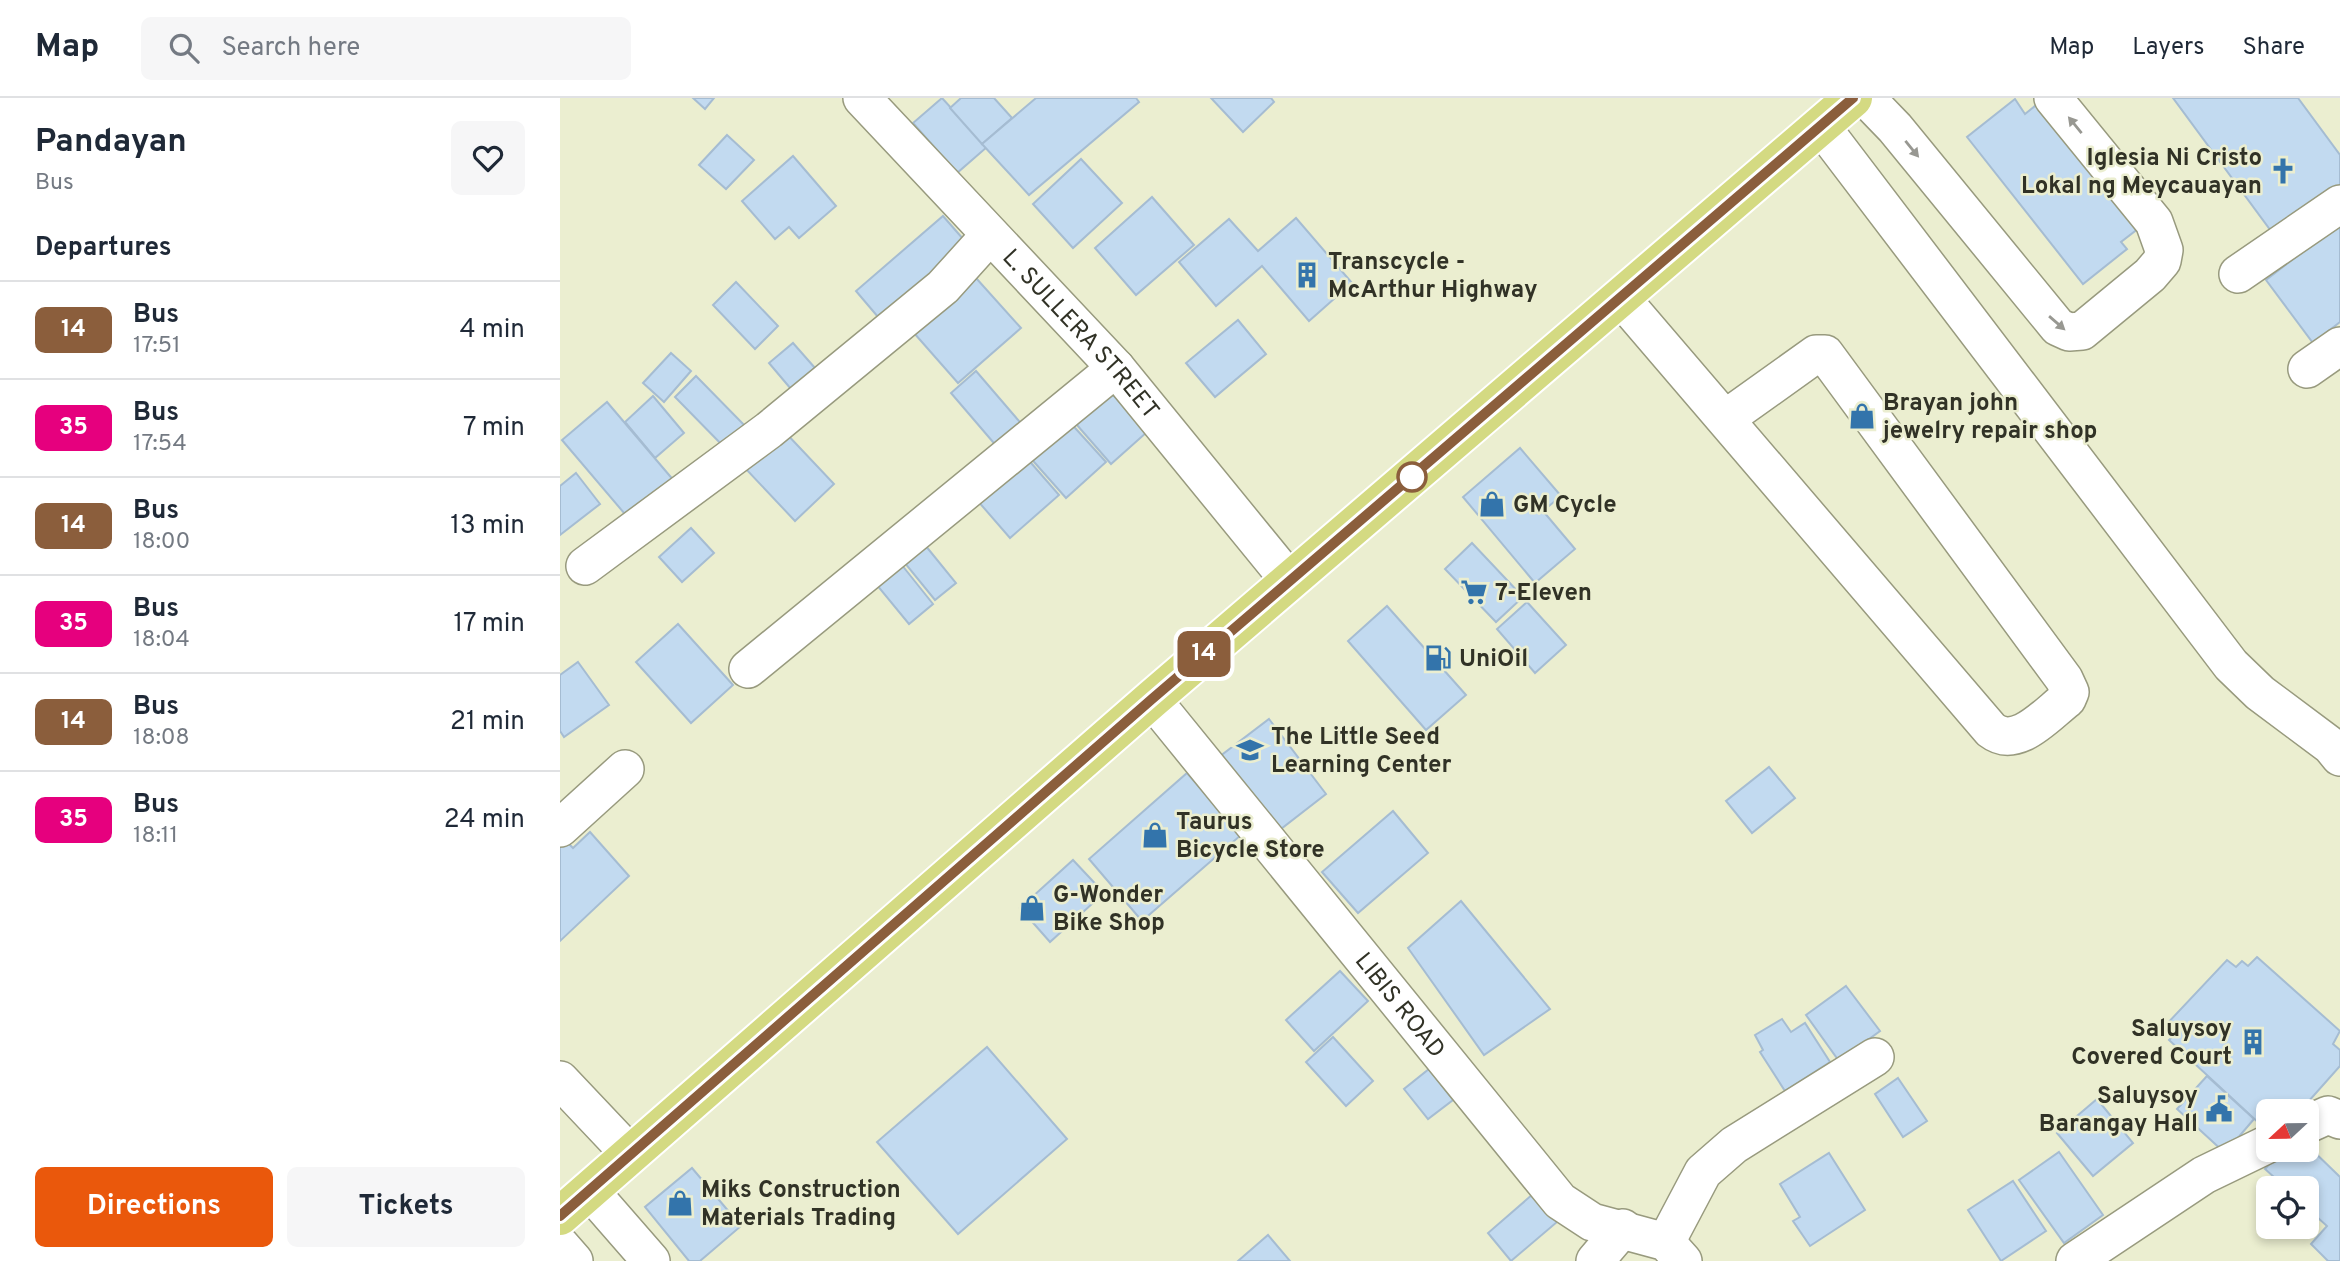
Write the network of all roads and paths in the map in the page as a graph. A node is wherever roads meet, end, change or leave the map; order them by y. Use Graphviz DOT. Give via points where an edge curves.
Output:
graph roads {
  1 [pos="862,98"];
  2 [pos="1853,98"];
  3 [pos="1866,98"];
  4 [pos="2053,98"];
  5 [pos="1821,126"];
  6 [pos="2340,204"];
  7 [pos="989,236"];
  8 [pos="2238,274"];
  9 [pos="1621,298"];
  10 [pos="2340,346"];
  11 [pos="1116,368"];
  12 [pos="2307,369"];
  13 [pos="1725,419"];
  14 [pos="585,566"];
  15 [pos="1289,580"];
  16 [pos="748,669"];
  17 [pos="1152,699"];
  18 [pos="2340,757"];
  19 [pos="625,769"];
  20 [pos="560,828"];
  21 [pos="1875,1057"];
  22 [pos="560,1080"];
  23 [pos="2319,1119"];
  24 [pos="2340,1120"];
  25 [pos="2256,1150"];
  26 [pos="630,1154"];
  27 [pos="590,1191"];
  28 [pos="560,1216"];
  29 [pos="1623,1228"];
  30 [pos="560,1245"];
  31 [pos="1674,1252"];
  32 [pos="574,1261"];
  33 [pos="651,1261"];
  34 [pos="1595,1261"];
  35 [pos="2075,1261"];
  1 -- 7 [label="street, L. SULLERA STREET"];
  2 -- 5 [label="highway"];
  3 -- 4 [label="street, one-way" via="2058,327 2082,331 2150,275 2162,261 2164,250 2154,222"];
  5 -- 9 [label="highway"];
  5 -- 18 [label="street" via="2231,665"];
  6 -- 8 [label="street"];
  7 -- 11 [label="street, L. SULLERA STREET"];
  7 -- 14 [label="street" via="943,286 779,422"];
  9 -- 13 [label="street"];
  9 -- 15 [label="highway"];
  10 -- 12 [label="street"];
  11 -- 15 [label="street, L. SULLERA STREET"];
  11 -- 16 [label="street"];
  13 -- 13 [label="street" via="1991,730 2001,737 2017,737 2067,699 2070,692 2063,679 1825,354 1816,354"];
  15 -- 17 [label="highway"];
  17 -- 26 [label="highway"];
  17 -- 29 [label="street, LIBIS ROAD" via="1560,1201 1592,1222"];
  19 -- 20 [label="street"];
  21 -- 31 [label="street" via="1734,1145 1703,1172"];
  22 -- 26 [label="street"];
  23 -- 24 [label="street" via="2328,1115"];
  25 -- 35 [label="street" via="2204,1175"];
  26 -- 27 [label="highway"];
  27 -- 28 [label="highway"];
  27 -- 33 [label="street"];
  29 -- 31 [label="street, LIBIS ROAD"];
  29 -- 34 [label="street"];
  30 -- 32 [label="street"];
}
